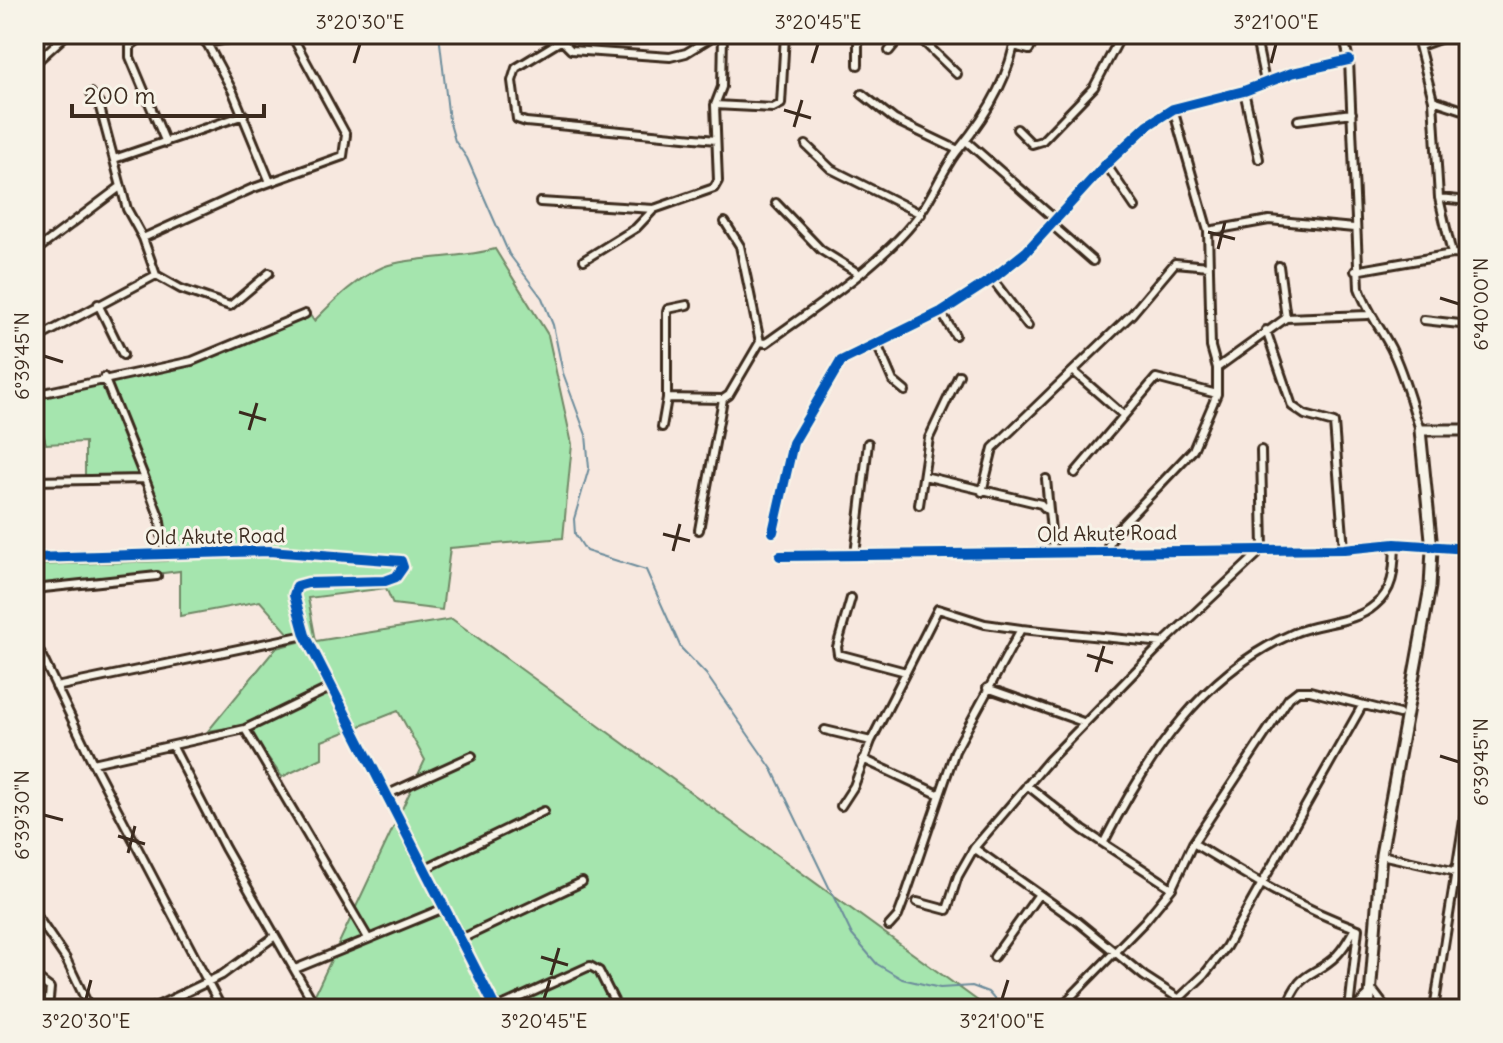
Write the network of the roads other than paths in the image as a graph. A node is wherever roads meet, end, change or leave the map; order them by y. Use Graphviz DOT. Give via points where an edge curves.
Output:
graph roads {
  1 [pos="67,34"];
  2 [pos="146,34"];
  3 [pos="202,34"];
  4 [pos="255,34"];
  5 [pos="291,34"];
  6 [pos="555,34"];
  7 [pos="572,34"];
  8 [pos="720,34"];
  9 [pos="785,34"];
  10 [pos="858,34"];
  11 [pos="903,34"];
  12 [pos="916,34"];
  13 [pos="1016,34"];
  14 [pos="1038,34"];
  15 [pos="1122,34"];
  16 [pos="1255,34"];
  17 [pos="1343,34"];
  18 [pos="1416,34"];
  19 [pos="1453,34"];
  20 [pos="562,41"];
  21 [pos="206,43"];
  22 [pos="1014,46"];
  23 [pos="1420,46"];
  24 [pos="889,51"];
  25 [pos="1349,60"];
  26 [pos="34,64"];
  27 [pos="858,65"];
  28 [pos="957,74"];
  29 [pos="1265,82"];
  30 [pos="1244,91"];
  31 [pos="91,93"];
  32 [pos="862,94"];
  33 [pos="1433,100"];
  34 [pos="715,105"];
  35 [pos="1173,109"];
  36 [pos="1469,112"];
  37 [pos="1352,113"];
  38 [pos="244,115"];
  39 [pos="1298,120"];
  40 [pos="1017,129"];
  41 [pos="716,140"];
  42 [pos="966,141"];
  43 [pos="166,143"];
  44 [pos="806,145"];
  45 [pos="958,150"];
  46 [pos="114,159"];
  47 [pos="1259,159"];
  48 [pos="1106,164"];
  49 [pos="270,182"];
  50 [pos="120,187"];
  51 [pos="1439,198"];
  52 [pos="1469,201"];
  53 [pos="540,202"];
  54 [pos="776,203"];
  55 [pos="1135,207"];
  56 [pos="654,209"];
  57 [pos="921,214"];
  58 [pos="725,222"];
  59 [pos="1054,222"];
  60 [pos="1354,228"];
  61 [pos="1208,231"];
  62 [pos="143,238"];
  63 [pos="34,252"];
  64 [pos="1452,254"];
  65 [pos="1469,255"];
  66 [pos="584,260"];
  67 [pos="1093,261"];
  68 [pos="1209,266"];
  69 [pos="1279,266"];
  70 [pos="1355,271"];
  71 [pos="269,273"];
  72 [pos="858,273"];
  73 [pos="156,275"];
  74 [pos="992,279"];
  75 [pos="98,304"];
  76 [pos="687,305"];
  77 [pos="941,312"];
  78 [pos="305,314"];
  79 [pos="1368,315"];
  80 [pos="1286,318"];
  81 [pos="1424,320"];
  82 [pos="1469,325"];
  83 [pos="1028,326"];
  84 [pos="1266,330"];
  85 [pos="955,335"];
  86 [pos="34,340"];
  87 [pos="760,342"];
  88 [pos="877,344"];
  89 [pos="123,355"];
  90 [pos="1217,368"];
  91 [pos="1073,371"];
  92 [pos="959,375"];
  93 [pos="104,377"];
  94 [pos="905,391"];
  95 [pos="1217,394"];
  96 [pos="34,395"];
  97 [pos="667,398"];
  98 [pos="723,399"];
  99 [pos="1122,414"];
  100 [pos="662,427"];
  101 [pos="1420,430"];
  102 [pos="1469,430"];
  103 [pos="868,443"];
  104 [pos="1261,450"];
  105 [pos="1075,473"];
  106 [pos="924,476"];
  107 [pos="145,479"];
  108 [pos="1046,479"];
  109 [pos="34,481"];
  110 [pos="982,492"];
  111 [pos="919,505"];
  112 [pos="1047,510"];
  113 [pos="699,530"];
  114 [pos="773,532"];
  115 [pos="1395,544"];
  116 [pos="1263,549"];
  117 [pos="1344,549"];
  118 [pos="1432,549"];
  119 [pos="1469,549"];
  120 [pos="1105,551"];
  121 [pos="1053,552"];
  122 [pos="165,554"];
  123 [pos="855,555"];
  124 [pos="780,556"];
  125 [pos="34,558"];
  126 [pos="157,576"];
  127 [pos="34,589"];
  128 [pos="851,598"];
  129 [pos="1021,629"];
  130 [pos="305,635"];
  131 [pos="34,640"];
  132 [pos="1163,643"];
  133 [pos="906,672"];
  134 [pos="56,687"];
  135 [pos="332,687"];
  136 [pos="987,688"];
  137 [pos="1362,706"];
  138 [pos="1399,714"];
  139 [pos="1083,722"];
  140 [pos="245,729"];
  141 [pos="825,730"];
  142 [pos="871,741"];
  143 [pos="173,747"];
  144 [pos="472,756"];
  145 [pos="863,759"];
  146 [pos="93,763"];
  147 [pos="1027,785"];
  148 [pos="1469,789"];
  149 [pos="938,794"];
  150 [pos="386,795"];
  151 [pos="841,806"];
  152 [pos="544,811"];
  153 [pos="1104,842"];
  154 [pos="1193,843"];
  155 [pos="974,848"];
  156 [pos="1460,852"];
  157 [pos="1469,854"];
  158 [pos="1381,855"];
  159 [pos="424,869"];
  160 [pos="1457,872"];
  161 [pos="582,882"];
  162 [pos="1260,885"];
  163 [pos="1172,888"];
  164 [pos="1039,894"];
  165 [pos="917,902"];
  166 [pos="444,908"];
  167 [pos="34,912"];
  168 [pos="889,926"];
  169 [pos="1355,928"];
  170 [pos="275,936"];
  171 [pos="368,938"];
  172 [pos="461,939"];
  173 [pos="1116,952"];
  174 [pos="994,957"];
  175 [pos="295,969"];
  176 [pos="34,976"];
  177 [pos="206,979"];
  178 [pos="1370,992"];
  179 [pos="1180,998"];
  180 [pos="48,1009"];
  181 [pos="90,1009"];
  182 [pos="151,1009"];
  183 [pos="222,1009"];
  184 [pos="317,1009"];
  185 [pos="496,1009"];
  186 [pos="618,1009"];
  187 [pos="1059,1009"];
  188 [pos="1168,1009"];
  189 [pos="1195,1009"];
  190 [pos="1286,1009"];
  191 [pos="1349,1009"];
  192 [pos="1356,1009"];
  193 [pos="1369,1009"];
  194 [pos="1382,1009"];
  195 [pos="1434,1009"];
  1 -- 26 [label="street"];
  2 -- 43 [label="street" via="130,46 130,57"];
  3 -- 21 [label="street"];
  4 -- 21 [label="street"];
  5 -- 49 [label="street" via="346,135 347,146 343,156"];
  6 -- 20 [label="street"];
  7 -- 20 [label="street"];
  8 -- 20 [label="street" via="670,57 571,50"];
  8 -- 34 [label="street" via="722,87"];
  9 -- 34 [label="street" via="781,104"];
  10 -- 27 [label="street"];
  11 -- 24 [label="street"];
  12 -- 28 [label="street"];
  13 -- 22 [label="street"];
  14 -- 22 [label="street" via="1029,50"];
  15 -- 40 [label="street" via="1094,87 1042,141 1032,144"];
  16 -- 29 [label="street"];
  17 -- 25 [label="street"];
  18 -- 23 [label="street"];
  19 -- 23 [label="street"];
  20 -- 41 [label="street" via="516,68 512,81 520,121"];
  21 -- 38 [label="street"];
  22 -- 42 [label="street" via="1000,88"];
  23 -- 33 [label="street"];
  25 -- 29 [label="street"];
  25 -- 37 [label="street"];
  29 -- 30 [label="street"];
  30 -- 35 [label="street"];
  30 -- 47 [label="street"];
  31 -- 46 [label="street"];
  32 -- 45 [label="street" via="895,120"];
  33 -- 36 [label="street"];
  33 -- 51 [label="street"];
  34 -- 41 [label="street"];
  35 -- 48 [label="street"];
  35 -- 61 [label="street"];
  37 -- 39 [label="street"];
  37 -- 60 [label="street"];
  38 -- 43 [label="street"];
  38 -- 49 [label="street"];
  41 -- 56 [label="street" via="714,188"];
  42 -- 45 [label="street"];
  42 -- 59 [label="street"];
  43 -- 46 [label="street"];
  44 -- 57 [label="street" via="831,169"];
  45 -- 57 [label="street"];
  46 -- 50 [label="street"];
  48 -- 55 [label="street"];
  48 -- 59 [label="street"];
  49 -- 62 [label="street"];
  50 -- 62 [label="street"];
  50 -- 63 [label="street"];
  51 -- 52 [label="street"];
  51 -- 64 [label="street"];
  53 -- 56 [label="street"];
  54 -- 72 [label="street" via="821,250"];
  56 -- 66 [label="street" via="636,228"];
  57 -- 72 [label="street"];
  58 -- 87 [label="street" via="740,246"];
  59 -- 67 [label="street"];
  59 -- 74 [label="street"];
  60 -- 61 [label="street" via="1269,220"];
  60 -- 70 [label="street"];
  61 -- 68 [label="street"];
  62 -- 73 [label="street"];
  64 -- 65 [label="street"];
  64 -- 70 [label="street"];
  68 -- 90 [label="street" via="1211,347"];
  68 -- 91 [label="street" via="1175,263"];
  69 -- 80 [label="street"];
  70 -- 79 [label="street"];
  71 -- 73 [label="street" via="230,306"];
  72 -- 87 [label="street" via="766,343"];
  73 -- 75 [label="street"];
  74 -- 77 [label="street"];
  74 -- 83 [label="street"];
  75 -- 86 [label="street"];
  75 -- 89 [label="street"];
  76 -- 97 [label="street" via="667,312"];
  77 -- 85 [label="street"];
  77 -- 88 [label="street"];
  78 -- 93 [label="street" via="192,361"];
  79 -- 80 [label="street"];
  79 -- 101 [label="street" via="1390,346"];
  80 -- 84 [label="street"];
  81 -- 82 [label="street"];
  84 -- 90 [label="street"];
  84 -- 117 [label="street" via="1292,406 1334,423"];
  87 -- 98 [label="street"];
  88 -- 94 [label="street" via="893,381"];
  88 -- 114 [label="street" via="836,366 800,428"];
  90 -- 95 [label="street"];
  91 -- 99 [label="street"];
  91 -- 110 [label="street" via="993,448"];
  92 -- 106 [label="street" via="929,438"];
  93 -- 96 [label="street"];
  93 -- 107 [label="street"];
  95 -- 99 [label="street" via="1156,378"];
  95 -- 120 [label="street" via="1193,450 1117,530"];
  97 -- 98 [label="street"];
  97 -- 100 [label="street"];
  98 -- 113 [label="street"];
  99 -- 105 [label="street"];
  101 -- 102 [label="main road"];
  101 -- 118 [label="main road"];
  103 -- 123 [label="street"];
  104 -- 116 [label="street"];
  106 -- 110 [label="street"];
  106 -- 111 [label="street"];
  107 -- 109 [label="street"];
  107 -- 122 [label="street"];
  108 -- 112 [label="street"];
  110 -- 112 [label="street" via="1041,504"];
  112 -- 121 [label="street"];
  115 -- 117 [label="street, Old Akute Road"];
  115 -- 118 [label="street, Old Akute Road"];
  115 -- 153 [label="street" via="1390,588 1376,605 1294,633 1216,683 1164,739"];
  116 -- 117 [label="street, Old Akute Road"];
  116 -- 120 [label="street, Old Akute Road"];
  116 -- 132 [label="street"];
  118 -- 119 [label="street, Old Akute Road"];
  118 -- 158 [label="main road" via="1430,587"];
  120 -- 121 [label="street, Old Akute Road"];
  121 -- 123 [label="street, Old Akute Road"];
  122 -- 125 [label="street, Old Akute Road"];
  122 -- 130 [label="street, Old Akute Road" via="269,551 397,559 403,567 385,581 297,586 294,595"];
  123 -- 124 [label="street, Old Akute Road"];
  126 -- 127 [label="street"];
  128 -- 133 [label="street" via="838,654"];
  129 -- 132 [label="street"];
  129 -- 133 [label="street" via="938,609"];
  129 -- 136 [label="street"];
  130 -- 134 [label="street"];
  130 -- 135 [label="street"];
  131 -- 134 [label="street"];
  132 -- 139 [label="street" via="1106,705"];
  133 -- 142 [label="street"];
  134 -- 146 [label="street"];
  135 -- 140 [label="street"];
  135 -- 150 [label="street"];
  136 -- 139 [label="street"];
  136 -- 149 [label="street"];
  137 -- 138 [label="street"];
  137 -- 154 [label="street" via="1310,691 1289,698"];
  137 -- 162 [label="street"];
  139 -- 147 [label="street"];
  140 -- 143 [label="street"];
  140 -- 171 [label="street"];
  141 -- 142 [label="street"];
  142 -- 145 [label="street"];
  143 -- 146 [label="street"];
  143 -- 170 [label="street"];
  144 -- 150 [label="street"];
  145 -- 149 [label="street"];
  145 -- 151 [label="street"];
  146 -- 177 [label="street"];
  147 -- 153 [label="street"];
  147 -- 155 [label="street"];
  148 -- 156 [label="street"];
  149 -- 168 [label="street" via="904,900"];
  150 -- 159 [label="street"];
  152 -- 159 [label="street"];
  153 -- 163 [label="street"];
  154 -- 162 [label="street"];
  154 -- 163 [label="street"];
  155 -- 164 [label="street"];
  155 -- 165 [label="street" via="947,910"];
  156 -- 157 [label="street"];
  156 -- 160 [label="street"];
  158 -- 160 [label="street"];
  158 -- 178 [label="main road"];
  159 -- 166 [label="street"];
  160 -- 195 [label="street"];
  161 -- 172 [label="street"];
  162 -- 169 [label="street"];
  162 -- 179 [label="street" via="1226,947"];
  163 -- 173 [label="street"];
  164 -- 173 [label="street"];
  164 -- 174 [label="street"];
  166 -- 171 [label="street"];
  166 -- 172 [label="street"];
  167 -- 181 [label="street" via="66,959"];
  169 -- 190 [label="street" via="1336,956 1310,971 1291,992"];
  169 -- 191 [label="street" via="1359,931"];
  170 -- 175 [label="street"];
  170 -- 177 [label="street" via="222,975"];
  171 -- 175 [label="street"];
  172 -- 185 [label="street"];
  173 -- 179 [label="street"];
  173 -- 187 [label="street"];
  175 -- 184 [label="street"];
  176 -- 180 [label="street" via="50,988"];
  177 -- 182 [label="street"];
  177 -- 183 [label="street"];
  178 -- 192 [label="main road"];
  178 -- 193 [label="main road"];
  178 -- 194 [label="street"];
  179 -- 188 [label="street"];
  179 -- 189 [label="street"];
  185 -- 186 [label="street" via="590,966 599,971"];
}
